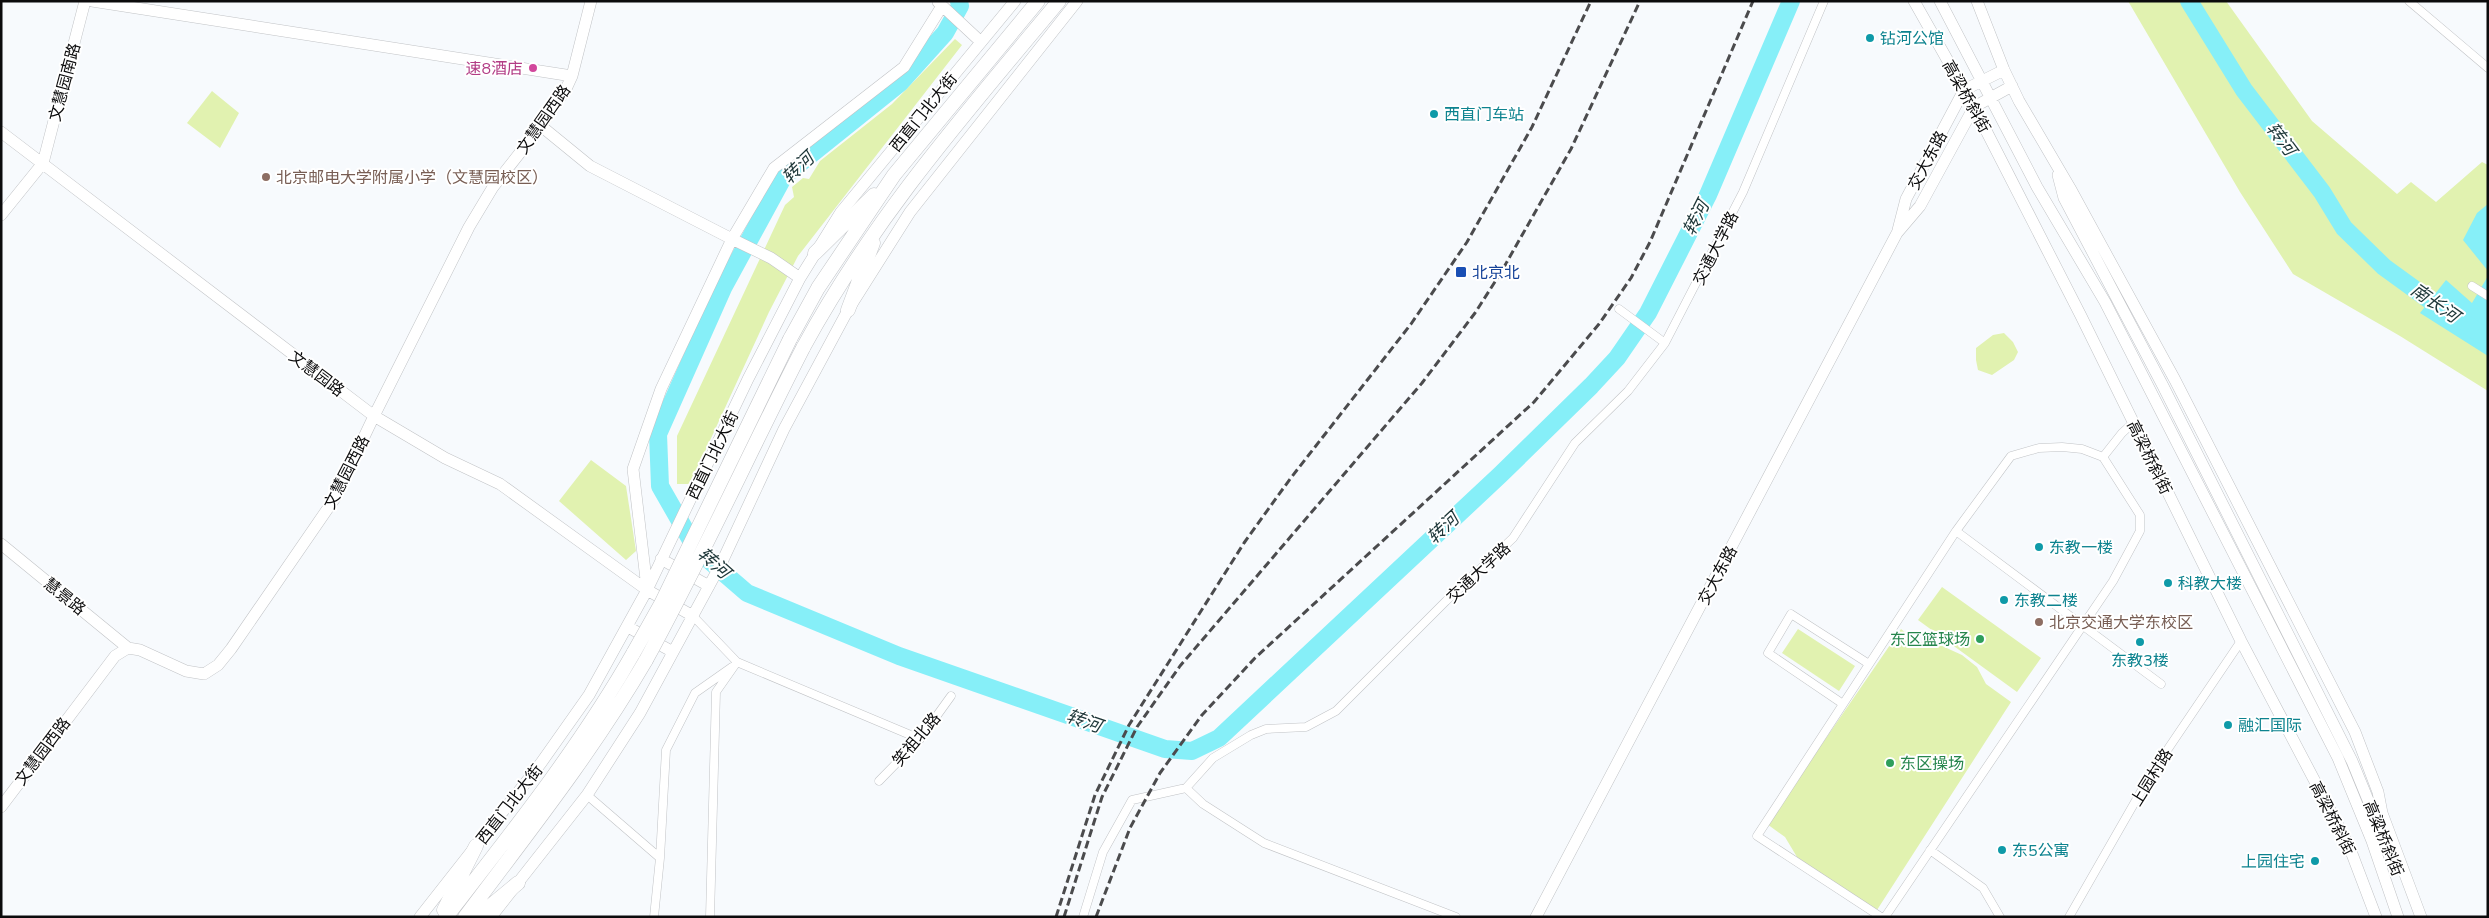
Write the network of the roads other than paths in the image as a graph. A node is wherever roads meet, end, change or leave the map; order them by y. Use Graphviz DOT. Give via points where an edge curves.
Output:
graph roads {
  1 [pos="85,1"];
  2 [pos="92,1"];
  3 [pos="591,1"];
  4 [pos="1015,1"];
  5 [pos="1038,1"];
  6 [pos="1059,1"];
  7 [pos="1077,1"];
  8 [pos="1824,1"];
  9 [pos="1914,1"];
  10 [pos="1940,1"];
  11 [pos="1978,1"];
  12 [pos="2414,3"];
  13 [pos="942,6"];
  14 [pos="981,42"];
  15 [pos="2488,68"];
  16 [pos="2004,70"];
  17 [pos="572,76"];
  18 [pos="1983,80"];
  19 [pos="2012,86"];
  20 [pos="1964,90"];
  21 [pos="1992,97"];
  22 [pos="1974,106"];
  23 [pos="541,126"];
  24 [pos="1,132"];
  25 [pos="43,163"];
  26 [pos="2055,163"];
  27 [pos="894,175"];
  28 [pos="1,215"];
  29 [pos="883,218"];
  30 [pos="1897,233"];
  31 [pos="731,243"];
  32 [pos="815,253"];
  33 [pos="800,278"];
  34 [pos="2472,286"];
  35 [pos="2488,296"];
  36 [pos="1619,309"];
  37 [pos="848,310"];
  38 [pos="1665,343"];
  39 [pos="374,416"];
  40 [pos="2133,423"];
  41 [pos="2103,457"];
  42 [pos="1956,531"];
  43 [pos="1,544"];
  44 [pos="663,554"];
  45 [pos="708,588"];
  46 [pos="647,590"];
  47 [pos="693,616"];
  48 [pos="2083,626"];
  49 [pos="628,627"];
  50 [pos="2241,641"];
  51 [pos="128,648"];
  52 [pos="673,652"];
  53 [pos="738,662"];
  54 [pos="1869,664"];
  55 [pos="2161,684"];
  56 [pos="951,696"];
  57 [pos="1843,704"];
  58 [pos="2354,732"];
  59 [pos="920,738"];
  60 [pos="2352,761"];
  61 [pos="879,782"];
  62 [pos="1186,788"];
  63 [pos="588,795"];
  64 [pos="1,807"];
  65 [pos="476,846"];
  66 [pos="1930,850"];
  67 [pos="660,858"];
  68 [pos="518,883"];
  69 [pos="2392,896"];
  70 [pos="420,917"];
  71 [pos="440,917"];
  72 [pos="446,917"];
  73 [pos="465,917"];
  74 [pos="477,917"];
  75 [pos="491,917"];
  76 [pos="654,917"];
  77 [pos="710,917"];
  78 [pos="1083,917"];
  79 [pos="1456,917"];
  80 [pos="1536,917"];
  81 [pos="1880,917"];
  82 [pos="1885,917"];
  83 [pos="2000,917"];
  84 [pos="2069,917"];
  85 [pos="2376,917"];
  86 [pos="2398,917"];
  87 [pos="2414,917"];
  88 [pos="2421,917"];
  1 -- 25 [label="street, 文慧园南路"];
  2 -- 17 [label="street"];
  3 -- 17 [label="street, 文慧园西路"];
  4 -- 14 [label="street, 西直门北大街"];
  5 -- 27 [label="highway, 西直门北大街"];
  6 -- 29 [label="highway, 西直门北大街" via="924,163"];
  7 -- 37 [label="street" via="910,212"];
  8 -- 38 [label="street, 交通大学路" via="1744,192"];
  9 -- 20 [label="street, 高梁桥斜街"];
  10 -- 18 [label="street, 高梁桥斜街"];
  11 -- 16 [label="street"];
  12 -- 15 [label="street"];
  13 -- 14 [label="street"];
  13 -- 31 [label="street" via="904,67 774,168"];
  14 -- 32 [label="street, 西直门北大街" via="841,212"];
  16 -- 18 [label="street"];
  16 -- 19 [label="street"];
  17 -- 23 [label="street, 文慧园西路"];
  18 -- 20 [label="street"];
  18 -- 21 [label="street, 高梁桥斜街"];
  19 -- 21 [label="street"];
  19 -- 26 [label="street"];
  20 -- 22 [label="street, 高梁桥斜街"];
  20 -- 30 [label="street, 交大东路" via="1906,199"];
  21 -- 22 [label="street"];
  21 -- 69 [label="street, 高梁桥斜街" via="2037,187 2106,302 2338,758"];
  22 -- 30 [label="street, 交大东路" via="1920,206"];
  22 -- 40 [label="street, 高梁桥斜街"];
  23 -- 31 [label="street" via="590,166"];
  23 -- 39 [label="street, 文慧园西路" via="494,186 469,227"];
  24 -- 25 [label="street, 文慧园路"];
  25 -- 28 [label="street"];
  25 -- 39 [label="street, 文慧园路"];
  26 -- 58 [label="street" via="2175,380"];
  26 -- 60 [label="street" via="2064,198 2163,386"];
  27 -- 32 [label="highway"];
  27 -- 72 [label="highway, 西直门北大街, bridge" via="818,288 790,339 662,604 605,704 556,775"];
  29 -- 37 [label="highway"];
  29 -- 73 [label="highway, 西直门北大街, bridge" via="830,298 673,611 612,718"];
  30 -- 80 [label="street, 交大东路"];
  31 -- 33 [label="street"];
  31 -- 46 [label="street" via="661,389 633,470"];
  32 -- 33 [label="street, 西直门北大街"];
  33 -- 44 [label="street, 西直门北大街"];
  34 -- 35 [label="street"];
  36 -- 38 [label="street"];
  37 -- 45 [label="street" via="784,429"];
  38 -- 62 [label="street, 交通大学路" via="1628,391 1575,443 1513,538 1336,712 1306,727 1266,729 1251,735 1213,758"];
  39 -- 46 [label="street, 文慧园路" via="445,458 500,484"];
  39 -- 51 [label="street, 文慧园西路" via="335,498 218,665 204,674 186,671 140,650"];
  40 -- 41 [label="street"];
  40 -- 50 [label="street, 高梁桥斜街"];
  41 -- 42 [label="street" via="2082,448 2062,447 2039,448 2011,456"];
  41 -- 48 [label="street" via="2140,515 2140,531 2113,581"];
  42 -- 48 [label="street"];
  42 -- 54 [label="street"];
  43 -- 51 [label="street, 慧景路"];
  44 -- 45 [label="street"];
  44 -- 46 [label="street, 西直门北大街"];
  45 -- 47 [label="street"];
  46 -- 47 [label="street, 文慧园路"];
  46 -- 49 [label="street, 西直门北大街"];
  47 -- 52 [label="street"];
  47 -- 53 [label="street"];
  48 -- 55 [label="street"];
  48 -- 66 [label="street"];
  49 -- 52 [label="street"];
  49 -- 65 [label="street, 西直门北大街" via="589,695"];
  50 -- 84 [label="street, 上园村路" via="2151,774"];
  50 -- 85 [label="street, 高梁桥斜街" via="2349,846"];
  51 -- 64 [label="street, 文慧园西路" via="115,656"];
  52 -- 63 [label="street" via="640,713"];
  53 -- 59 [label="street"];
  53 -- 67 [label="street" via="695,693 666,750"];
  53 -- 77 [label="street" via="716,692"];
  54 -- 57 [label="street"];
  54 -- 57 [label="street" via="1791,614 1768,653"];
  56 -- 59 [label="street, 笑祖北路"];
  57 -- 81 [label="street" via="1757,836"];
  58 -- 60 [label="street"];
  58 -- 88 [label="street"];
  59 -- 61 [label="street, 笑祖北路"];
  60 -- 87 [label="street, 高粱桥斜街"];
  62 -- 78 [label="street" via="1132,800 1103,852"];
  62 -- 79 [label="street" via="1203,804 1264,843"];
  63 -- 67 [label="street"];
  63 -- 68 [label="street"];
  65 -- 70 [label="street, 西直门北大街"];
  65 -- 71 [label="highway"];
  66 -- 82 [label="street"];
  66 -- 83 [label="street" via="1983,888"];
  67 -- 76 [label="street"];
  68 -- 74 [label="highway"];
  68 -- 75 [label="street"];
  69 -- 86 [label="street, 高粱桥斜街"];
}
